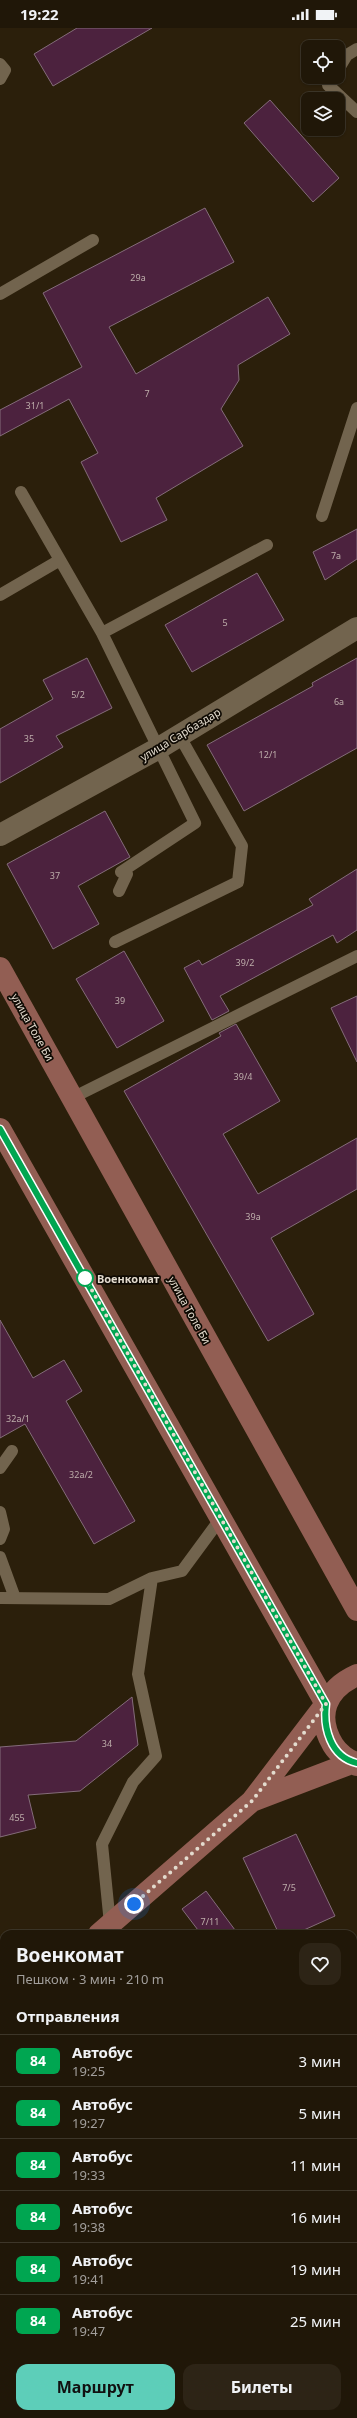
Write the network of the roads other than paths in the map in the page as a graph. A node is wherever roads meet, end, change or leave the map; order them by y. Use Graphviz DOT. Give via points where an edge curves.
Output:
graph roads {
  1 [pos="357,49"];
  2 [pos="345,58"];
  3 [pos="0,64"];
  4 [pos="0,79"];
  5 [pos="329,84"];
  6 [pos="357,112"];
  7 [pos="93,240"];
  8 [pos="0,294"];
  9 [pos="357,408"];
  10 [pos="21,492"];
  11 [pos="322,516"];
  12 [pos="267,545"];
  13 [pos="60,560"];
  14 [pos="0,595"];
  15 [pos="357,628"];
  16 [pos="102,633"];
  17 [pos="179,735"];
  18 [pos="159,748"];
  19 [pos="0,835"];
  20 [pos="119,891"];
  21 [pos="115,942"];
  22 [pos="357,956"];
  23 [pos="0,968"];
  24 [pos="72,1098"];
  25 [pos="0,1128"];
  26 [pos="12,1451"];
  27 [pos="0,1468"];
  28 [pos="0,1512"];
  29 [pos="221,1518"];
  30 [pos="0,1539"];
  31 [pos="0,1557"];
  32 [pos="152,1578"];
  33 [pos="0,1598"];
  34 [pos="15,1598"];
  35 [pos="357,1610"];
  36 [pos="357,1675"];
  37 [pos="326,1704"];
  38 [pos="356,1764"];
  39 [pos="252,1801"];
  40 [pos="104,1929"];
  1 -- 2 [label="lane"];
  3 -- 4 [label="lane" via="5,70"];
  5 -- 6 [label="lane"];
  7 -- 8 [label="lane"];
  9 -- 11 [label="lane"];
  10 -- 13 [label="lane"];
  12 -- 16 [label="lane"];
  13 -- 14 [label="lane"];
  13 -- 16 [label="lane"];
  15 -- 17 [label="street, улица Сарбаздар"];
  16 -- 18 [label="lane"];
  17 -- 18 [label="street, улица Сарбаздар"];
  17 -- 21 [label="lane" via="242,846 238,882"];
  18 -- 19 [label="street, улица Сарбаздар"];
  18 -- 20 [label="lane" via="195,822 121,872 127,874"];
  22 -- 24 [label="lane"];
  23 -- 24 [label="main road, улица Толе Би"];
  24 -- 35 [label="main road, улица Толе Би"];
  25 -- 29 [label="main road"];
  26 -- 27 [label="lane"];
  28 -- 30 [label="lane" via="4,1529"];
  29 -- 32 [label="lane" via="182,1571"];
  29 -- 37 [label="main road"];
  31 -- 34 [label="lane"];
  32 -- 34 [label="lane" via="109,1599"];
  32 -- 40 [label="lane" via="138,1674 156,1756 133,1782 102,1844"];
  33 -- 34 [label="lane"];
  36 -- 37 [label="main road" via="344,1681"];
  37 -- 38 [label="main road" via="324,1720 327,1734 337,1751"];
  37 -- 39 [label="main road"];
  38 -- 39 [label="main road"];
  39 -- 40 [label="main road"];
}
